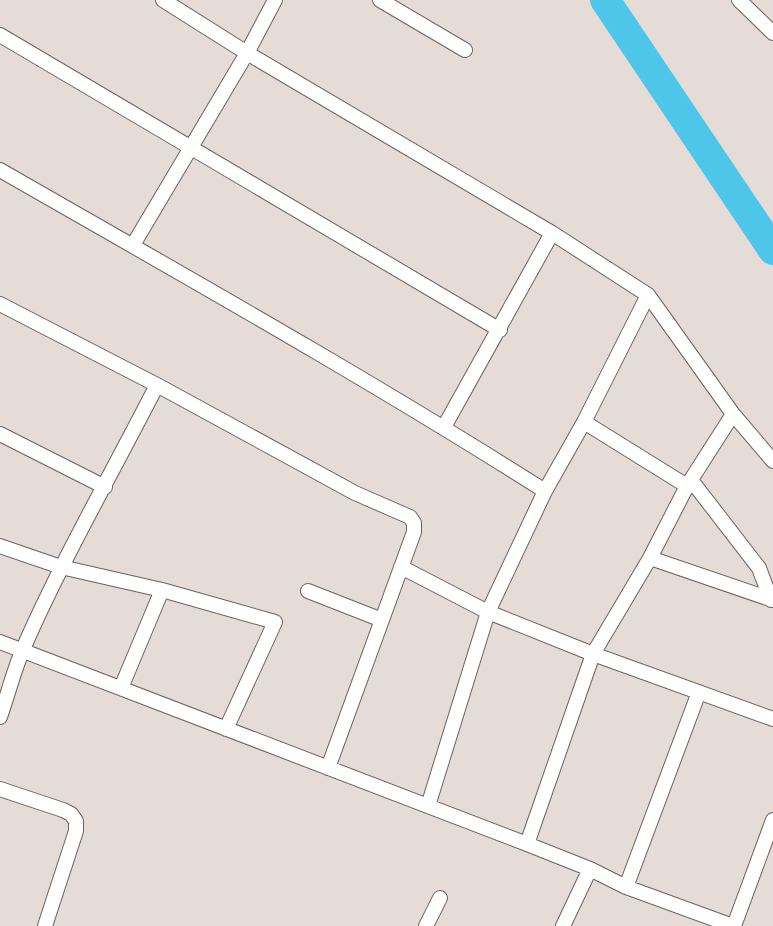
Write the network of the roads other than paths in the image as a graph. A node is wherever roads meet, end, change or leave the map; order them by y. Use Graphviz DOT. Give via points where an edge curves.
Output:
graph roads {
  1 [pos="163,0"];
  2 [pos="275,0"];
  3 [pos="380,0"];
  4 [pos="739,0"];
  5 [pos="773,33"];
  6 [pos="0,35"];
  7 [pos="465,50"];
  8 [pos="247,53"];
  9 [pos="190,148"];
  10 [pos="0,170"];
  11 [pos="552,233"];
  12 [pos="133,245"];
  13 [pos="648,296"];
  14 [pos="0,304"];
  15 [pos="500,330"];
  16 [pos="157,385"];
  17 [pos="733,414"];
  18 [pos="584,422"];
  19 [pos="444,427"];
  20 [pos="0,434"];
  21 [pos="773,461"];
  22 [pos="689,483"];
  23 [pos="105,487"];
  24 [pos="544,491"];
  25 [pos="0,546"];
  26 [pos="650,558"];
  27 [pos="61,567"];
  28 [pos="401,567"];
  29 [pos="162,590"];
  30 [pos="308,591"];
  31 [pos="772,600"];
  32 [pos="488,612"];
  33 [pos="382,620"];
  34 [pos="0,642"];
  35 [pos="22,651"];
  36 [pos="593,654"];
  37 [pos="122,688"];
  38 [pos="699,692"];
  39 [pos="0,717"];
  40 [pos="773,719"];
  41 [pos="226,729"];
  42 [pos="328,768"];
  43 [pos="0,789"];
  44 [pos="428,806"];
  45 [pos="773,820"];
  46 [pos="528,844"];
  47 [pos="590,869"];
  48 [pos="626,886"];
  49 [pos="440,898"];
  50 [pos="45,926"];
  51 [pos="426,926"];
  52 [pos="563,926"];
  53 [pos="733,926"];
  1 -- 8 [label="street"];
  2 -- 8 [label="street"];
  3 -- 7 [label="street"];
  4 -- 5 [label="street"];
  6 -- 9 [label="street"];
  8 -- 9 [label="street"];
  8 -- 11 [label="street"];
  9 -- 12 [label="street"];
  9 -- 15 [label="street"];
  10 -- 12 [label="street"];
  11 -- 13 [label="street"];
  11 -- 15 [label="street"];
  12 -- 19 [label="street"];
  13 -- 17 [label="street"];
  13 -- 18 [label="street"];
  14 -- 16 [label="street"];
  15 -- 19 [label="street"];
  16 -- 23 [label="street"];
  16 -- 28 [label="street" via="355,493 410,517 414,532"];
  17 -- 21 [label="street"];
  17 -- 22 [label="street"];
  18 -- 22 [label="street"];
  18 -- 24 [label="street"];
  19 -- 24 [label="street"];
  20 -- 23 [label="street"];
  22 -- 26 [label="street"];
  22 -- 31 [label="street" via="759,568"];
  23 -- 27 [label="street"];
  24 -- 32 [label="street"];
  25 -- 27 [label="street"];
  26 -- 31 [label="street"];
  26 -- 36 [label="street"];
  27 -- 29 [label="street"];
  27 -- 35 [label="street"];
  28 -- 32 [label="street"];
  28 -- 33 [label="street"];
  29 -- 37 [label="street"];
  29 -- 41 [label="street" via="275,622"];
  30 -- 33 [label="street"];
  32 -- 36 [label="street"];
  32 -- 44 [label="street"];
  33 -- 42 [label="street"];
  34 -- 35 [label="street"];
  35 -- 37 [label="street"];
  35 -- 39 [label="street"];
  36 -- 38 [label="street"];
  36 -- 46 [label="street"];
  37 -- 41 [label="street"];
  38 -- 40 [label="street"];
  38 -- 48 [label="street"];
  41 -- 42 [label="street"];
  42 -- 44 [label="street"];
  43 -- 50 [label="street" via="63,810 76,821 76,830"];
  44 -- 46 [label="street"];
  45 -- 53 [label="street"];
  46 -- 47 [label="street"];
  47 -- 48 [label="street"];
  47 -- 52 [label="street"];
  48 -- 53 [label="street"];
  49 -- 51 [label="street"];
}
